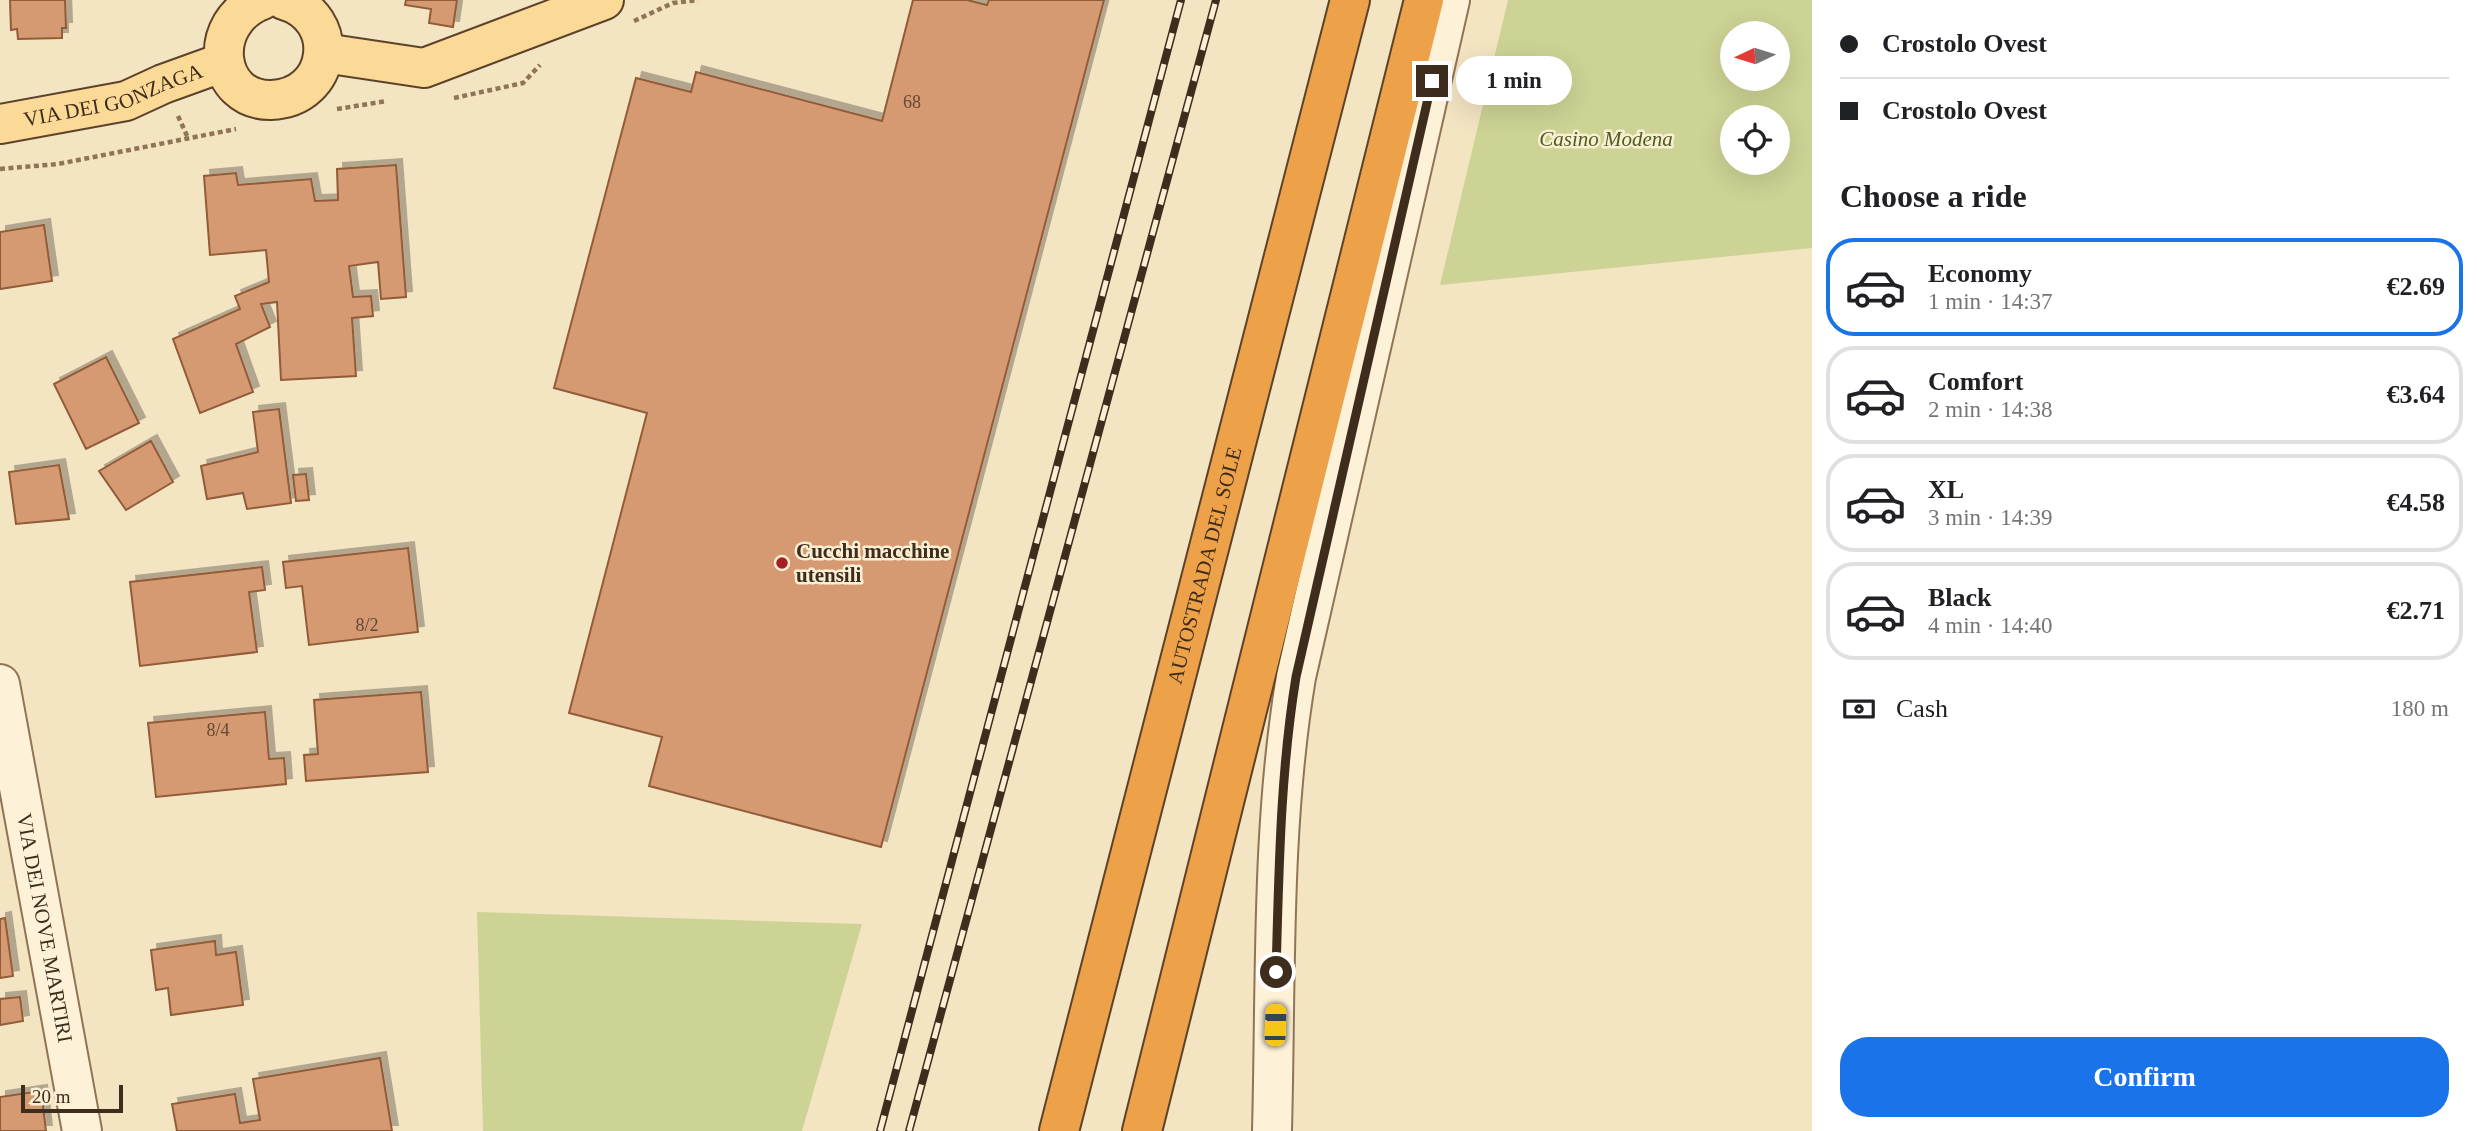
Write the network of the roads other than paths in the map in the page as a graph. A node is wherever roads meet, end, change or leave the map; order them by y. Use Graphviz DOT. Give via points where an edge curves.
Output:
graph roads {
  1 [pos="262,0"];
  2 [pos="284,0"];
  3 [pos="604,0"];
  4 [pos="1350,0"];
  5 [pos="1424,0"];
  6 [pos="1450,0"];
  7 [pos="324,53"];
  8 [pos="224,62"];
  9 [pos="0,124"];
  10 [pos="0,684"];
  11 [pos="82,1131"];
  12 [pos="1059,1131"];
  13 [pos="1142,1131"];
  14 [pos="1272,1131"];
  1 -- 8 [label="main road, VIA DEI GONZAGA" via="236,15 227,29"];
  2 -- 7 [label="main road" via="308,12 317,24"];
  3 -- 7 [label="main road" via="424,68"];
  4 -- 12 [label="highway, AUTOSTRADA DEL SOLE"];
  5 -- 13 [label="highway"];
  6 -- 14 [label="street" via="1285,740"];
  7 -- 8 [label="main road, VIA DEI GONZAGA" via="319,73 306,89 288,98 268,100 249,94 233,80"];
  8 -- 9 [label="main road, VIA DEI GONZAGA" via="126,101"];
  10 -- 11 [label="street, VIA DEI NOVE MARTIRI"];
}
